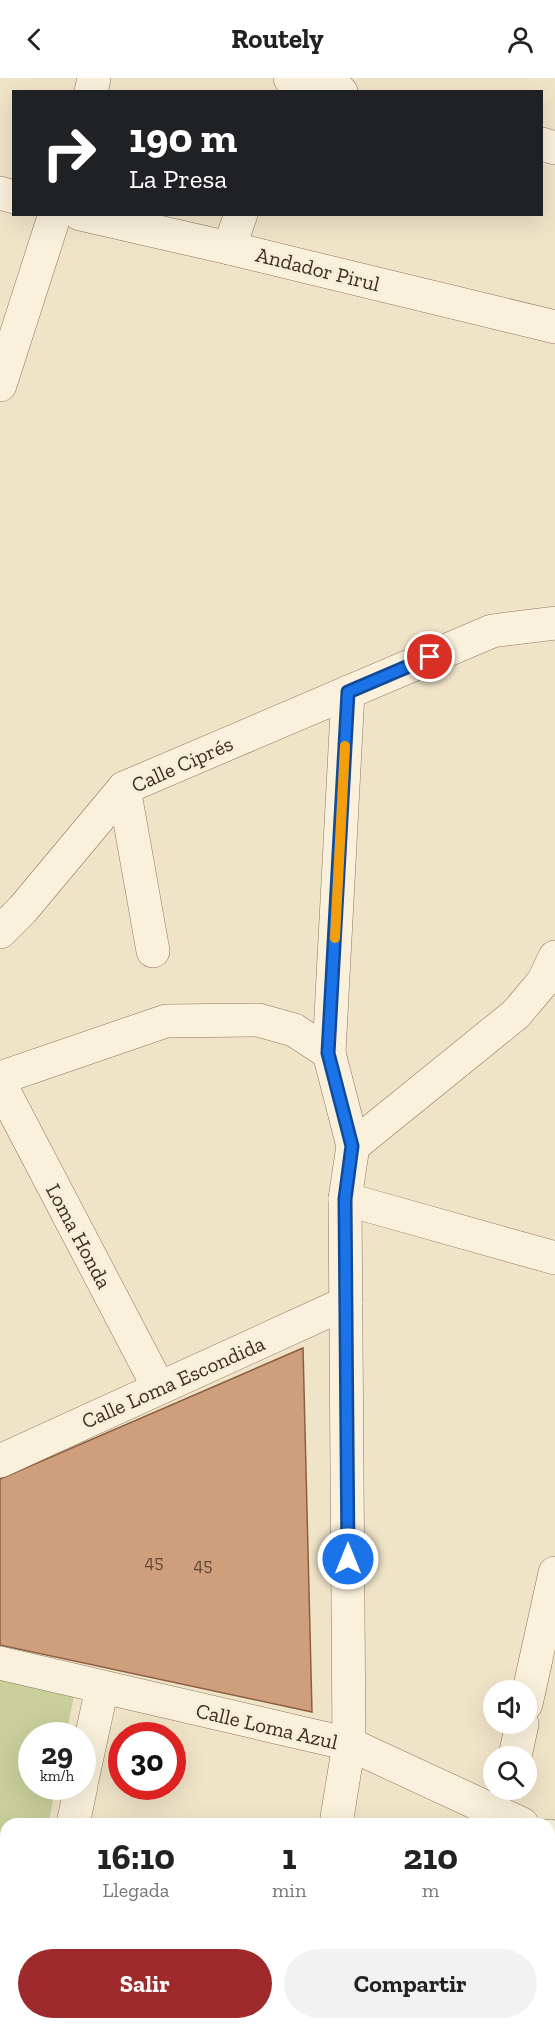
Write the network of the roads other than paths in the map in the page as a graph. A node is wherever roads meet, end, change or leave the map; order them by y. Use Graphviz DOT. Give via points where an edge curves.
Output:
graph roads {
  1 [pos="288,78"];
  2 [pos="333,90"];
  3 [pos="54,216"];
  4 [pos="89,216"];
  5 [pos="240,216"];
  6 [pos="230,248"];
  7 [pos="555,327"];
  8 [pos="0,385"];
  9 [pos="555,623"];
  10 [pos="348,692"];
  11 [pos="124,788"];
  12 [pos="0,932"];
  13 [pos="153,951"];
  14 [pos="555,957"];
  15 [pos="328,1053"];
  16 [pos="0,1078"];
  17 [pos="0,1084"];
  18 [pos="352,1146"];
  19 [pos="345,1199"];
  20 [pos="555,1258"];
  21 [pos="346,1303"];
  22 [pos="159,1388"];
  23 [pos="0,1461"];
  24 [pos="555,1573"];
  25 [pos="0,1663"];
  26 [pos="531,1680"];
  27 [pos="102,1688"];
  28 [pos="95,1722"];
  29 [pos="350,1744"];
  30 [pos="78,1800"];
  31 [pos="511,1809"];
  32 [pos="74,1818"];
  33 [pos="337,1818"];
  1 -- 2 [label="street"];
  3 -- 8 [label="street"];
  4 -- 6 [label="street, Andador Pirul"];
  5 -- 6 [label="street"];
  6 -- 7 [label="street, Andador Pirul"];
  9 -- 10 [label="street, Calle Ciprés" via="492,631"];
  10 -- 11 [label="street, Calle Ciprés"];
  10 -- 15 [label="street"];
  11 -- 12 [label="street, Calle Ciprés"];
  11 -- 13 [label="street"];
  14 -- 18 [label="street" via="543,982 516,1014"];
  15 -- 16 [label="street" via="294,1030 258,1020 166,1021"];
  15 -- 18 [label="street"];
  17 -- 22 [label="street, Loma Honda"];
  18 -- 19 [label="street"];
  19 -- 20 [label="street"];
  19 -- 21 [label="street"];
  21 -- 22 [label="street, Calle Loma Escondida"];
  21 -- 29 [label="street"];
  22 -- 23 [label="street, Calle Loma Escondida"];
  24 -- 26 [label="street"];
  25 -- 27 [label="street, Calle Loma Azul"];
  27 -- 28 [label="street"];
  27 -- 29 [label="street, Calle Loma Azul"];
  29 -- 31 [label="street, Calle Loma Azul"];
  29 -- 33 [label="street"];
  30 -- 32 [label="street"];
}
